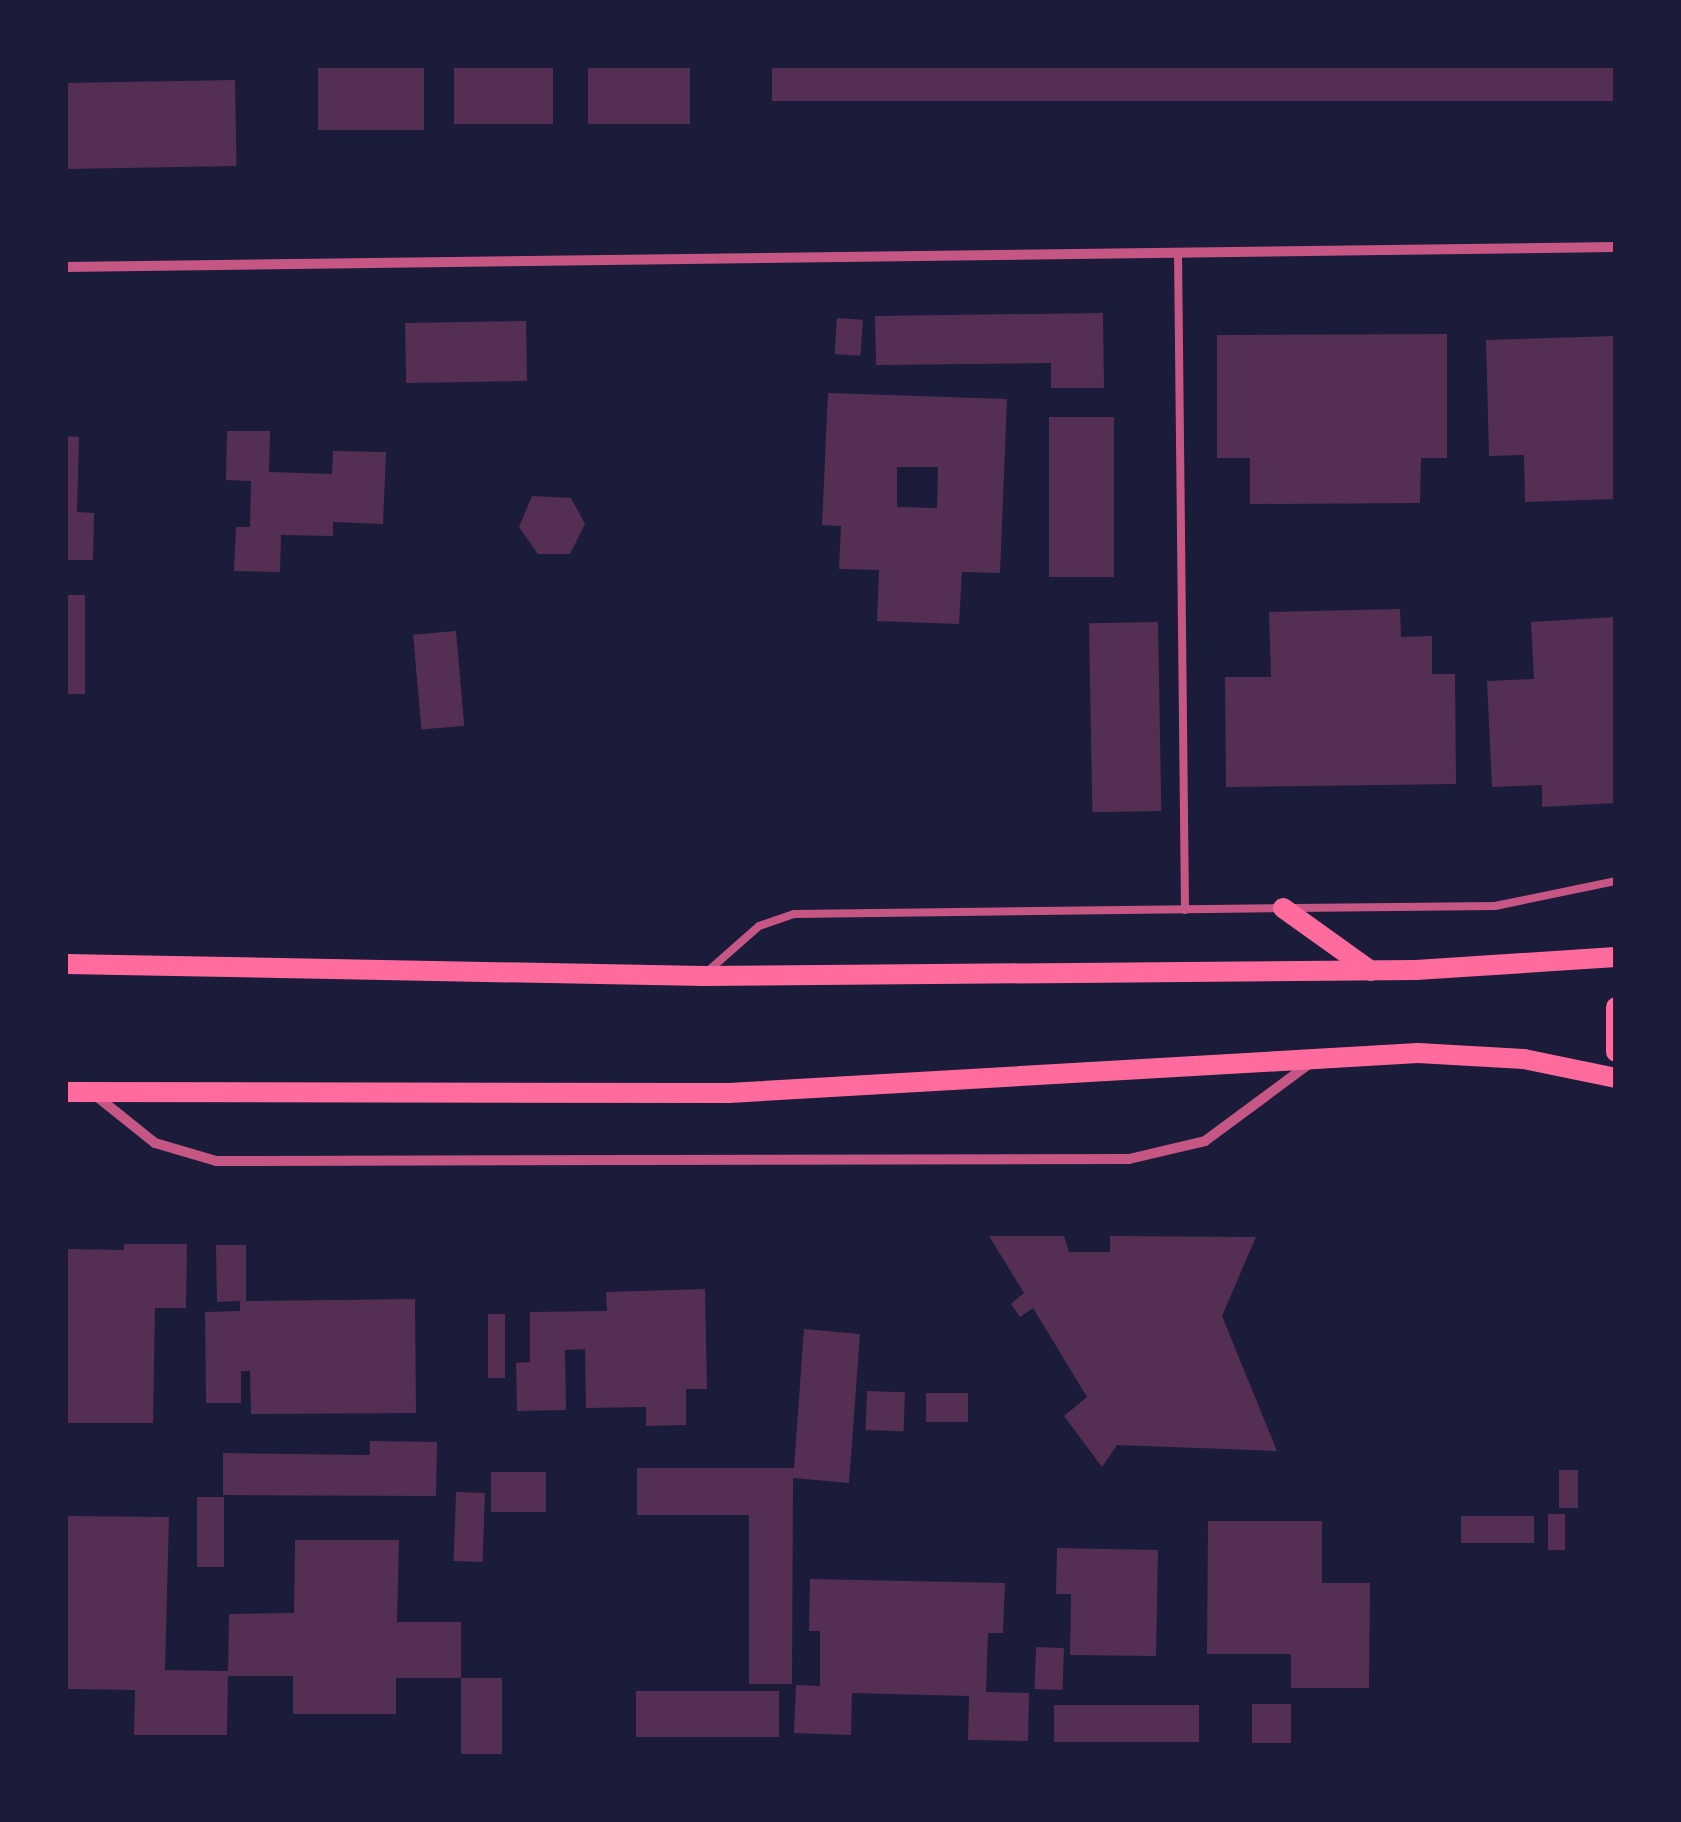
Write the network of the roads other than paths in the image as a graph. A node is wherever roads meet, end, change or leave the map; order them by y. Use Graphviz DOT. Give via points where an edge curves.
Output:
graph roads {
  1 [pos="1616,247"];
  2 [pos="1178,252"];
  3 [pos="65,266"];
  4 [pos="1616,881"];
  5 [pos="1283,908"];
  6 [pos="1185,910"];
  7 [pos="1616,956"];
  8 [pos="65,964"];
  9 [pos="1370,971"];
  10 [pos="704,976"];
  11 [pos="1616,1007"];
  12 [pos="1616,1052"];
  13 [pos="1318,1057"];
  14 [pos="1616,1078"];
  15 [pos="65,1092"];
  16 [pos="90,1092"];
  1 -- 2 [label="street"];
  2 -- 3 [label="street"];
  2 -- 6 [label="lane"];
  4 -- 5 [label="lane" via="1495,906"];
  5 -- 6 [label="lane"];
  5 -- 9 [label="main road"];
  6 -- 10 [label="lane" via="794,914 728,947"];
  7 -- 9 [label="main road"];
  8 -- 10 [label="main road"];
  9 -- 10 [label="main road"];
  11 -- 12 [label="main road"];
  13 -- 14 [label="main road" via="1471,1054"];
  13 -- 16 [label="main road" via="711,1094"];
  13 -- 16 [label="street" via="1205,1141 1129,1159 216,1161 155,1143"];
  15 -- 16 [label="main road"];
}
